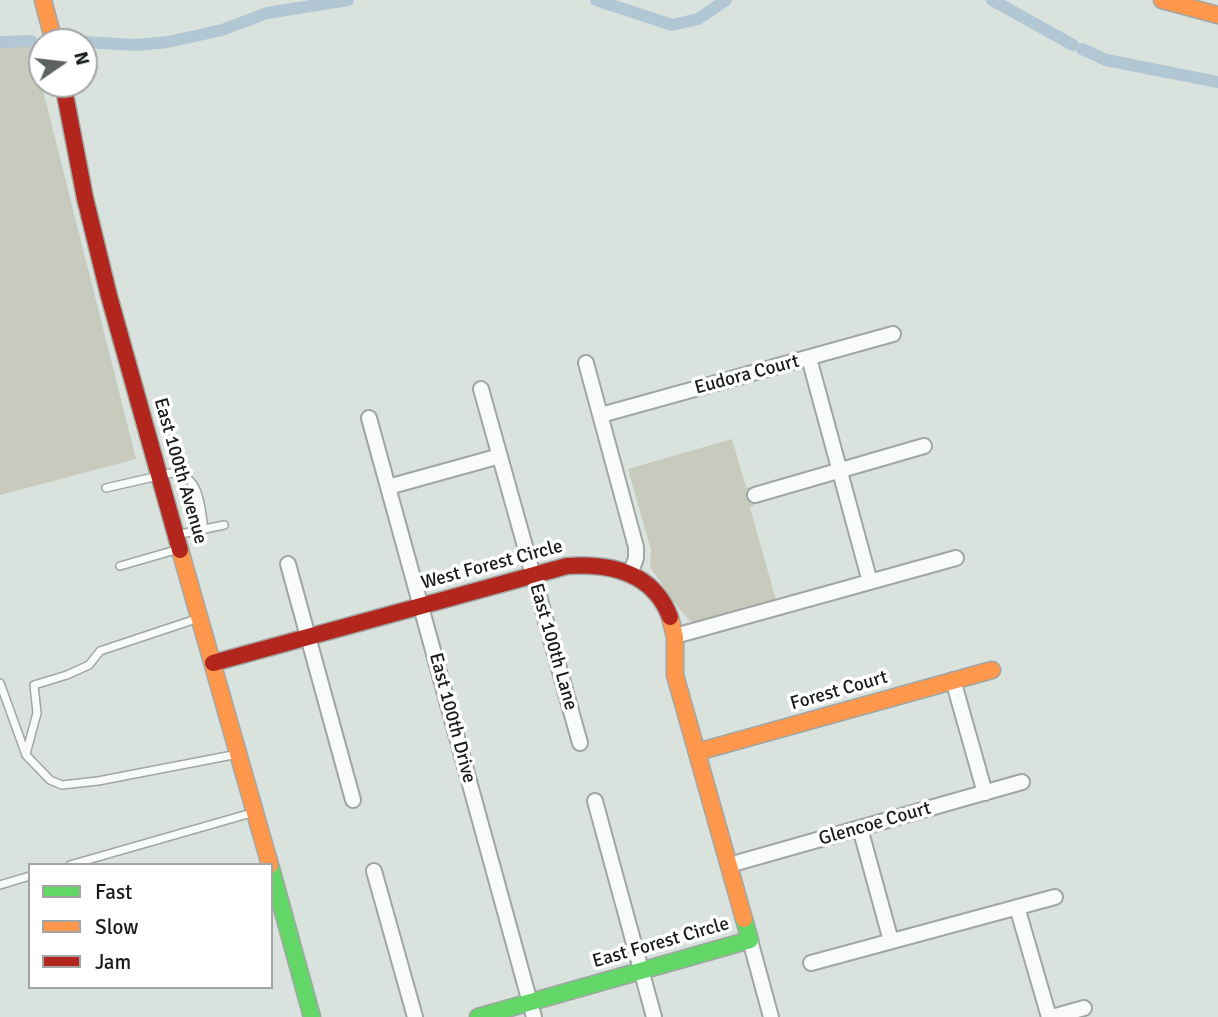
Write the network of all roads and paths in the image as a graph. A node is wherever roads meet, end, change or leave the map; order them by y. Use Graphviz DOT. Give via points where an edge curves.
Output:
graph roads {
  1 [pos="43,0"];
  2 [pos="1162,0"];
  3 [pos="1218,15"];
  4 [pos="50,28"];
  5 [pos="66,98"];
  6 [pos="893,334"];
  7 [pos="808,358"];
  8 [pos="586,363"];
  9 [pos="481,389"];
  10 [pos="601,415"];
  11 [pos="369,418"];
  12 [pos="924,446"];
  13 [pos="500,456"];
  14 [pos="839,471"];
  15 [pos="159,476"];
  16 [pos="106,488"];
  17 [pos="388,488"];
  18 [pos="755,495"];
  19 [pos="223,525"];
  20 [pos="204,529"];
  21 [pos="178,542"];
  22 [pos="956,558"];
  23 [pos="288,564"];
  24 [pos="120,566"];
  25 [pos="631,572"];
  26 [pos="533,575"];
  27 [pos="870,582"];
  28 [pos="421,605"];
  29 [pos="200,618"];
  30 [pos="308,636"];
  31 [pos="675,636"];
  32 [pos="213,663"];
  33 [pos="992,670"];
  34 [pos="953,680"];
  35 [pos="0,683"];
  36 [pos="580,743"];
  37 [pos="697,752"];
  38 [pos="239,754"];
  39 [pos="26,755"];
  40 [pos="1022,782"];
  41 [pos="985,793"];
  42 [pos="353,800"];
  43 [pos="595,801"];
  44 [pos="256,812"];
  45 [pos="860,828"];
  46 [pos="77,863"];
  47 [pos="270,863"];
  48 [pos="729,865"];
  49 [pos="374,871"];
  50 [pos="273,873"];
  51 [pos="28,877"];
  52 [pos="0,885"];
  53 [pos="1055,897"];
  54 [pos="1017,907"];
  55 [pos="750,940"];
  56 [pos="891,941"];
  57 [pos="810,963"];
  58 [pos="640,972"];
  59 [pos="1084,1008"];
  60 [pos="532,1009"];
  61 [pos="312,1017"];
  62 [pos="415,1017"];
  63 [pos="478,1017"];
  64 [pos="654,1017"];
  65 [pos="771,1017"];
  66 [pos="1051,1017"];
  1 -- 4 [label="street"];
  2 -- 3 [label="street"];
  5 -- 15 [label="street, East 100th Avenue" via="88,212"];
  6 -- 7 [label="street, Eudora Court"];
  7 -- 10 [label="street, Eudora Court"];
  7 -- 14 [label="street"];
  8 -- 10 [label="street"];
  9 -- 13 [label="street, East 100th Lane"];
  10 -- 25 [label="street" via="636,547"];
  11 -- 17 [label="street, East 100th Drive"];
  12 -- 14 [label="street"];
  13 -- 17 [label="street"];
  13 -- 26 [label="street, East 100th Lane"];
  14 -- 18 [label="street"];
  14 -- 27 [label="street"];
  15 -- 16 [label="lane"];
  15 -- 20 [label="lane" via="181,473 193,482"];
  15 -- 21 [label="street, East 100th Avenue"];
  17 -- 28 [label="street, East 100th Drive"];
  19 -- 20 [label="lane"];
  20 -- 21 [label="lane"];
  21 -- 24 [label="lane"];
  21 -- 29 [label="street, East 100th Avenue"];
  22 -- 27 [label="street"];
  23 -- 30 [label="street"];
  25 -- 26 [label="street, West Forest Circle" via="582,564"];
  25 -- 31 [label="street" via="662,601"];
  26 -- 28 [label="street, West Forest Circle"];
  26 -- 36 [label="street, East 100th Lane"];
  27 -- 31 [label="street"];
  28 -- 30 [label="street, West Forest Circle"];
  28 -- 60 [label="street, East 100th Drive"];
  29 -- 32 [label="street, East 100th Avenue"];
  29 -- 39 [label="lane" via="100,651 89,665 34,685 37,713"];
  30 -- 32 [label="street, West Forest Circle"];
  30 -- 42 [label="street"];
  31 -- 37 [label="street" via="675,676"];
  32 -- 38 [label="street, East 100th Avenue"];
  33 -- 34 [label="street, Forest Court"];
  34 -- 37 [label="street, Forest Court"];
  34 -- 41 [label="street"];
  35 -- 39 [label="lane"];
  37 -- 48 [label="street, East Forest Circle"];
  38 -- 39 [label="lane" via="62,785 50,780"];
  38 -- 44 [label="street, East 100th Avenue"];
  40 -- 41 [label="street, Glencoe Court"];
  41 -- 45 [label="street, Glencoe Court"];
  43 -- 58 [label="street"];
  44 -- 46 [label="lane"];
  44 -- 47 [label="street, East 100th Avenue"];
  45 -- 48 [label="street, Glencoe Court"];
  45 -- 56 [label="street"];
  48 -- 55 [label="street, East Forest Circle"];
  49 -- 62 [label="street"];
  50 -- 61 [label="street, East 100th Avenue"];
  51 -- 52 [label="lane"];
  53 -- 54 [label="street"];
  54 -- 56 [label="street"];
  54 -- 66 [label="street"];
  55 -- 58 [label="street, East Forest Circle"];
  55 -- 65 [label="street"];
  56 -- 57 [label="street"];
  58 -- 60 [label="street, East Forest Circle"];
  58 -- 64 [label="street"];
  59 -- 66 [label="street"];
  60 -- 63 [label="street, East Forest Circle"];
}
